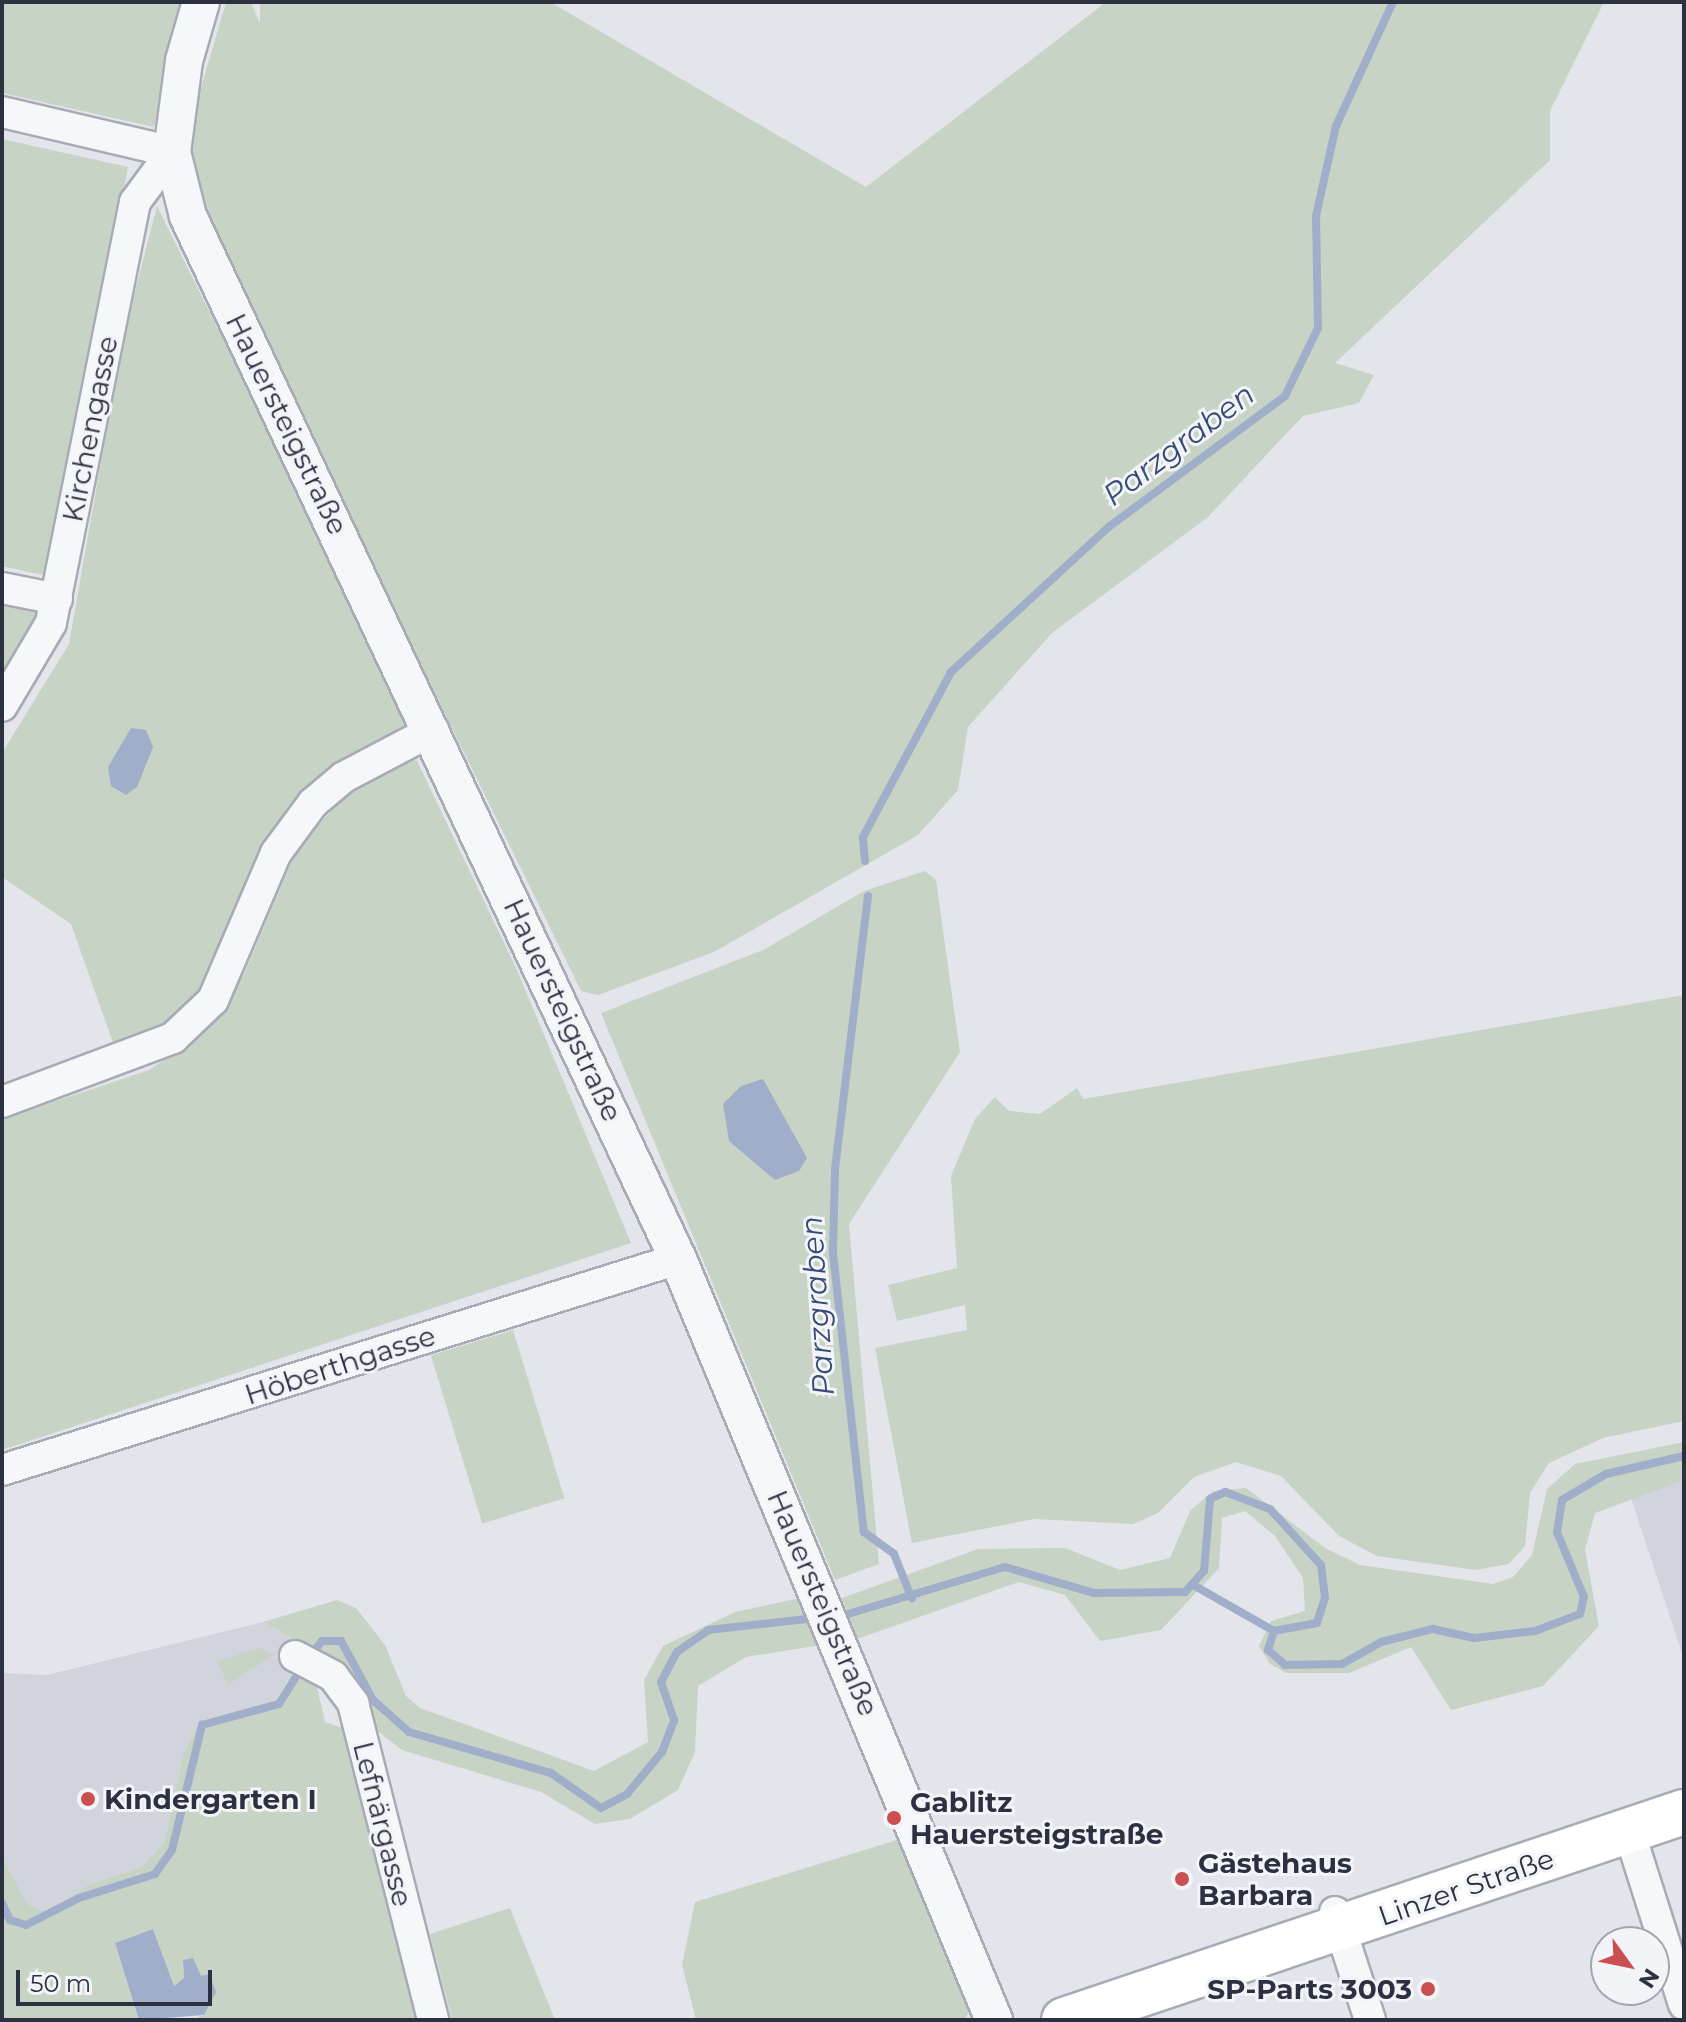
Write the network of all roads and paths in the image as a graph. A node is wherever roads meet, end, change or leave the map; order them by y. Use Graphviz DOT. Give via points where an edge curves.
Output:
graph roads {
  1 [pos="201,2"];
  2 [pos="2,112"];
  3 [pos="172,152"];
  4 [pos="2,588"];
  5 [pos="57,599"];
  6 [pos="2,706"];
  7 [pos="433,730"];
  8 [pos="2,1102"];
  9 [pos="678,1259"];
  10 [pos="2,1470"];
  11 [pos="306,1662"];
  12 [pos="1684,1812"];
  13 [pos="1629,1831"];
  14 [pos="1337,1920"];
  15 [pos="1684,2004"];
  16 [pos="433,2020"];
  17 [pos="994,2020"];
  18 [pos="1064,2020"];
  19 [pos="1370,2020"];
  1 -- 3 [label="street, Hauersteigstraße" via="184,61"];
  2 -- 3 [label="street"];
  3 -- 5 [label="street, Kirchengasse" via="135,202"];
  3 -- 7 [label="street, Hauersteigstraße" via="188,216"];
  4 -- 5 [label="street"];
  5 -- 6 [label="street, Kirchengasse"];
  7 -- 8 [label="street" via="344,777 313,803 276,853 213,1000 173,1038"];
  7 -- 9 [label="street, Hauersteigstraße"];
  9 -- 10 [label="street, Höberthgasse"];
  9 -- 17 [label="street, Hauersteigstraße" via="848,1655"];
  11 -- 16 [label="street, Lefnärgasse" via="353,1703"];
  12 -- 13 [label="main road, Linzer Straße"];
  13 -- 14 [label="main road, Linzer Straße"];
  13 -- 15 [label="street"];
  14 -- 18 [label="main road, Linzer Straße"];
  14 -- 19 [label="street"];
}
